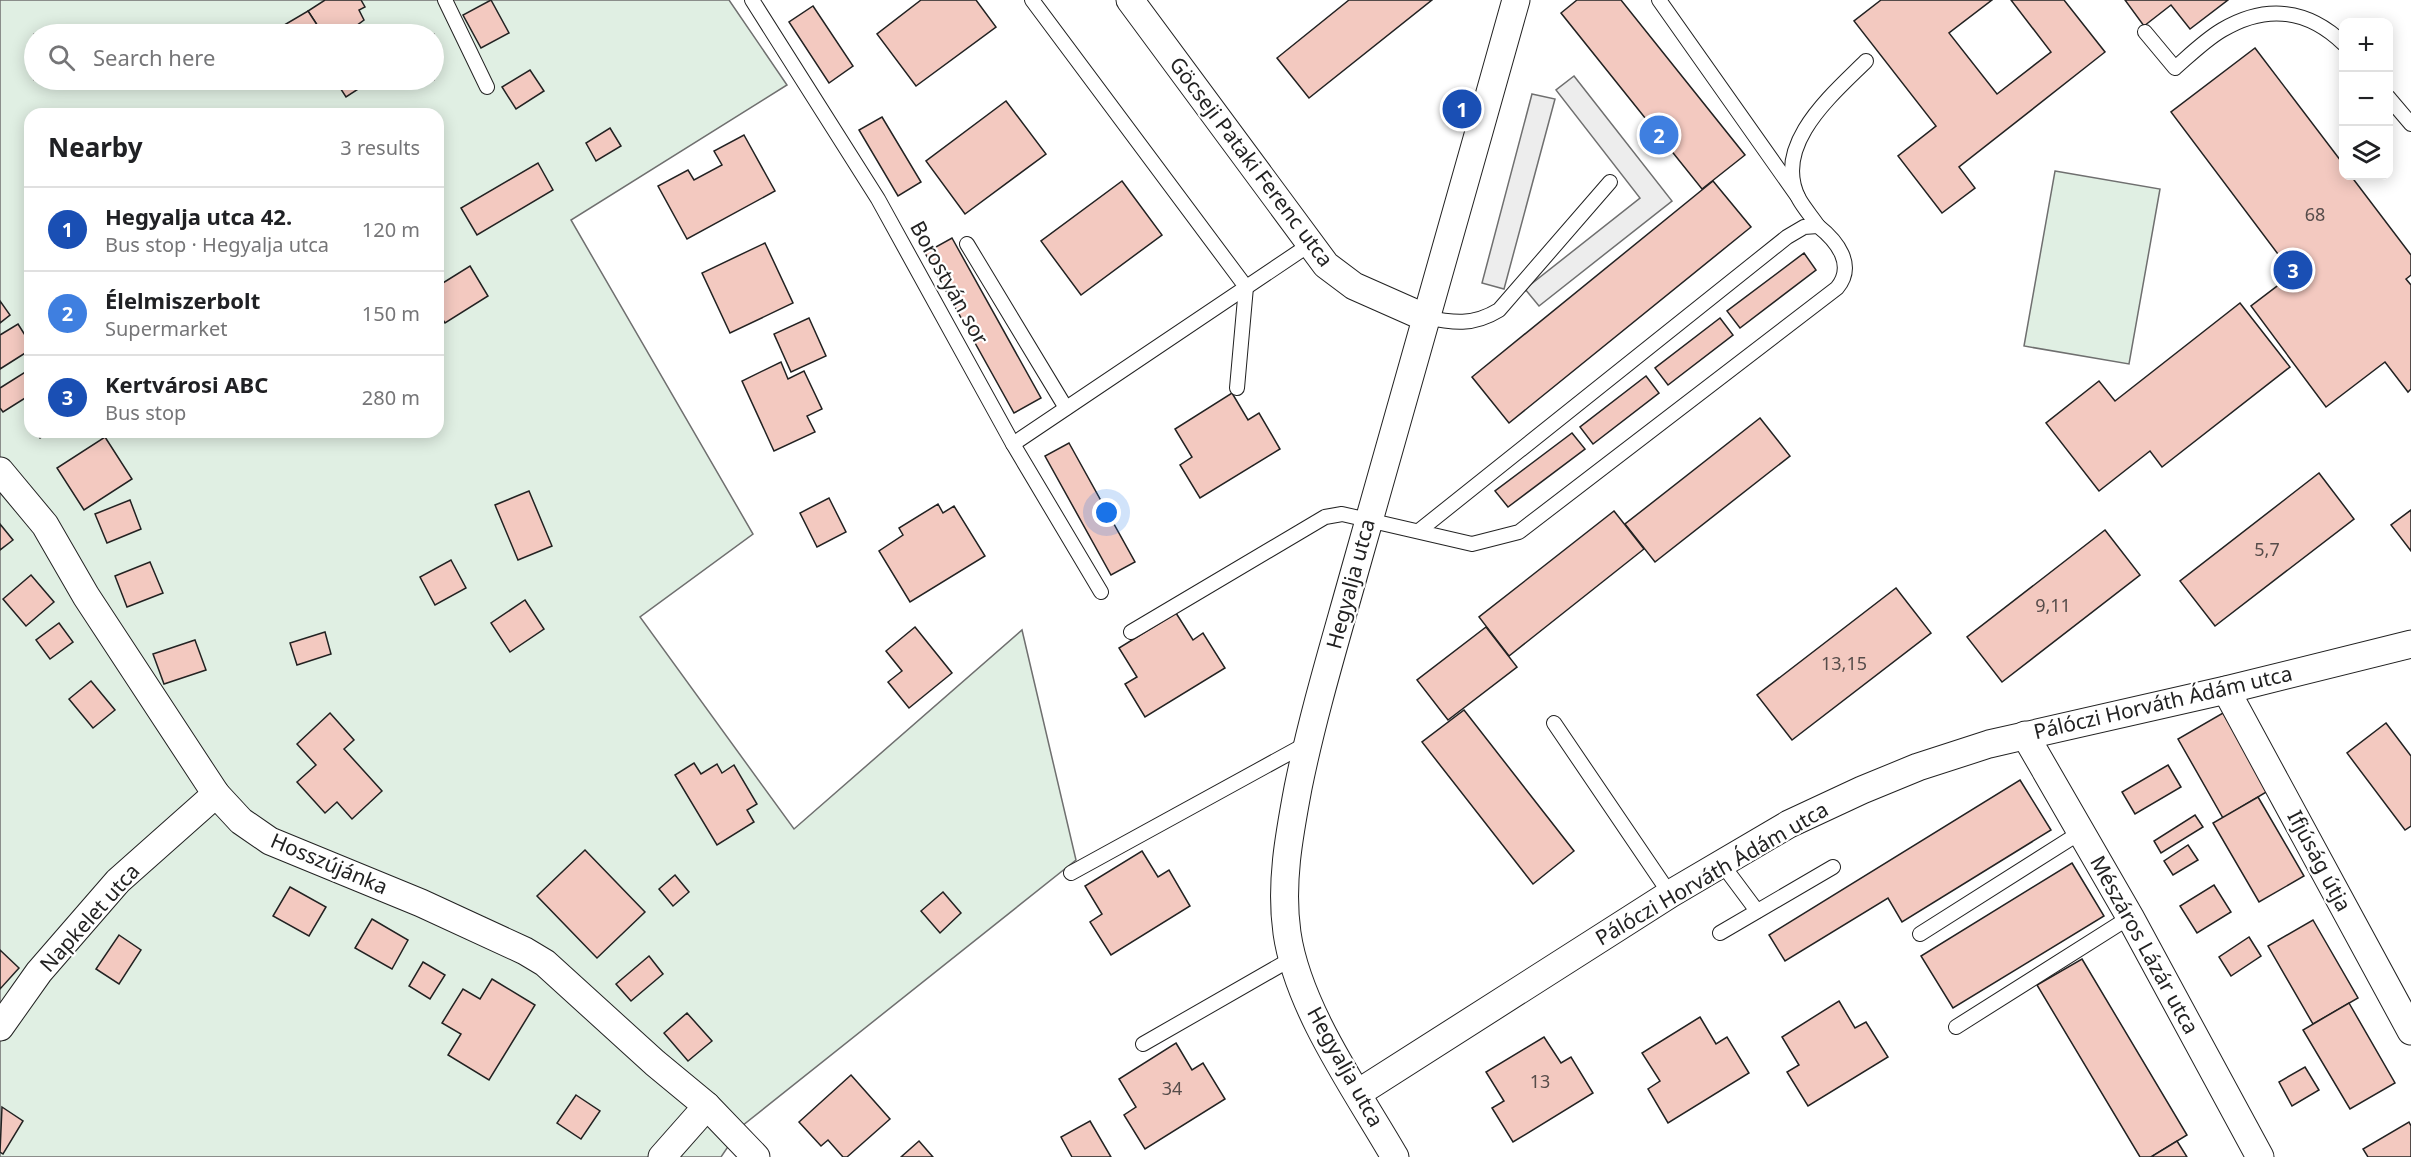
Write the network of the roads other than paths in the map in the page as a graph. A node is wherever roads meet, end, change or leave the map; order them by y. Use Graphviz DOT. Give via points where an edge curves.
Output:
graph roads {
  1 [pos="445,0"];
  2 [pos="752,0"];
  3 [pos="1032,0"];
  4 [pos="1130,0"];
  5 [pos="1516,0"];
  6 [pos="1659,0"];
  7 [pos="2145,32"];
  8 [pos="2339,40"];
  9 [pos="1866,62"];
  10 [pos="487,87"];
  11 [pos="2393,103"];
  12 [pos="2411,124"];
  13 [pos="1611,182"];
  14 [pos="1798,197"];
  15 [pos="1818,226"];
  16 [pos="967,244"];
  17 [pos="1309,244"];
  18 [pos="1246,286"];
  19 [pos="1424,317"];
  20 [pos="1237,388"];
  21 [pos="1066,408"];
  22 [pos="1013,444"];
  23 [pos="0,471"];
  24 [pos="1369,520"];
  25 [pos="1420,530"];
  26 [pos="1101,592"];
  27 [pos="1131,632"];
  28 [pos="2411,644"];
  29 [pos="2226,690"];
  30 [pos="1554,723"];
  31 [pos="2025,735"];
  32 [pos="1308,743"];
  33 [pos="216,794"];
  34 [pos="2081,832"];
  35 [pos="1722,864"];
  36 [pos="1833,867"];
  37 [pos="1071,873"];
  38 [pos="1670,894"];
  39 [pos="1757,911"];
  40 [pos="2130,916"];
  41 [pos="1720,933"];
  42 [pos="1920,934"];
  43 [pos="1293,958"];
  44 [pos="0,1027"];
  45 [pos="1956,1027"];
  46 [pos="2411,1031"];
  47 [pos="1143,1044"];
  48 [pos="1358,1092"];
  49 [pos="707,1106"];
  50 [pos="662,1157"];
  51 [pos="756,1157"];
  52 [pos="1395,1157"];
  53 [pos="2260,1157"];
  1 -- 10 [label="lane"];
  2 -- 22 [label="lane, Borostyán sor" via="878,199"];
  3 -- 18 [label="lane"];
  4 -- 17 [label="street, Göcseji Pataki Ferenc utca"];
  5 -- 19 [label="street, Hegyalja utca"];
  6 -- 14 [label="lane"];
  7 -- 8 [label="lane" via="2175,68 2221,30 2266,14 2302,16 2321,24"];
  9 -- 14 [label="lane" via="1808,123 1793,165"];
  11 -- 12 [label="lane"];
  13 -- 19 [label="lane" via="1499,310 1466,324"];
  14 -- 15 [label="lane"];
  15 -- 25 [label="lane" via="1804,227 1787,237"];
  15 -- 25 [label="lane" via="1834,238 1843,256 1846,269 1837,288 1519,532 1472,544"];
  16 -- 21 [label="lane"];
  17 -- 18 [label="lane"];
  17 -- 19 [label="street, Göcseji Pataki Ferenc utca" via="1338,276"];
  18 -- 20 [label="lane"];
  18 -- 21 [label="lane"];
  19 -- 24 [label="street, Hegyalja utca"];
  21 -- 22 [label="lane"];
  22 -- 26 [label="lane, Borostyán sor"];
  23 -- 33 [label="street, Hosszújánka" via="45,525 86,597"];
  24 -- 25 [label="lane"];
  24 -- 27 [label="lane" via="1342,514 1325,517"];
  24 -- 32 [label="street, Hegyalja utca"];
  28 -- 29 [label="street, Pálóczi Horváth Ádám utca"];
  29 -- 31 [label="street, Pálóczi Horváth Ádám utca"];
  29 -- 46 [label="street, Ifjúság útja"];
  30 -- 38 [label="lane"];
  31 -- 34 [label="street, Mészáros Lázár utca"];
  31 -- 35 [label="street, Pálóczi Horváth Ádám utca" via="1918,767 1862,790 1789,824"];
  32 -- 37 [label="lane"];
  32 -- 43 [label="street, Hegyalja utca" via="1286,863 1284,910"];
  33 -- 44 [label="street, Napkelet utca" via="118,881 39,972"];
  33 -- 49 [label="street, Hosszújánka" via="242,821 270,841 421,903 545,963"];
  34 -- 40 [label="street, Mészáros Lázár utca"];
  34 -- 42 [label="lane"];
  35 -- 38 [label="street, Pálóczi Horváth Ádám utca"];
  35 -- 39 [label="lane"];
  36 -- 39 [label="lane"];
  38 -- 48 [label="street, Pálóczi Horváth Ádám utca"];
  39 -- 41 [label="lane"];
  40 -- 45 [label="lane"];
  40 -- 53 [label="street, Mészáros Lázár utca"];
  43 -- 47 [label="lane"];
  43 -- 48 [label="street, Hegyalja utca" via="1311,1009"];
  48 -- 52 [label="street, Hegyalja utca"];
  49 -- 50 [label="street"];
  49 -- 51 [label="street, Hosszújánka"];
}
